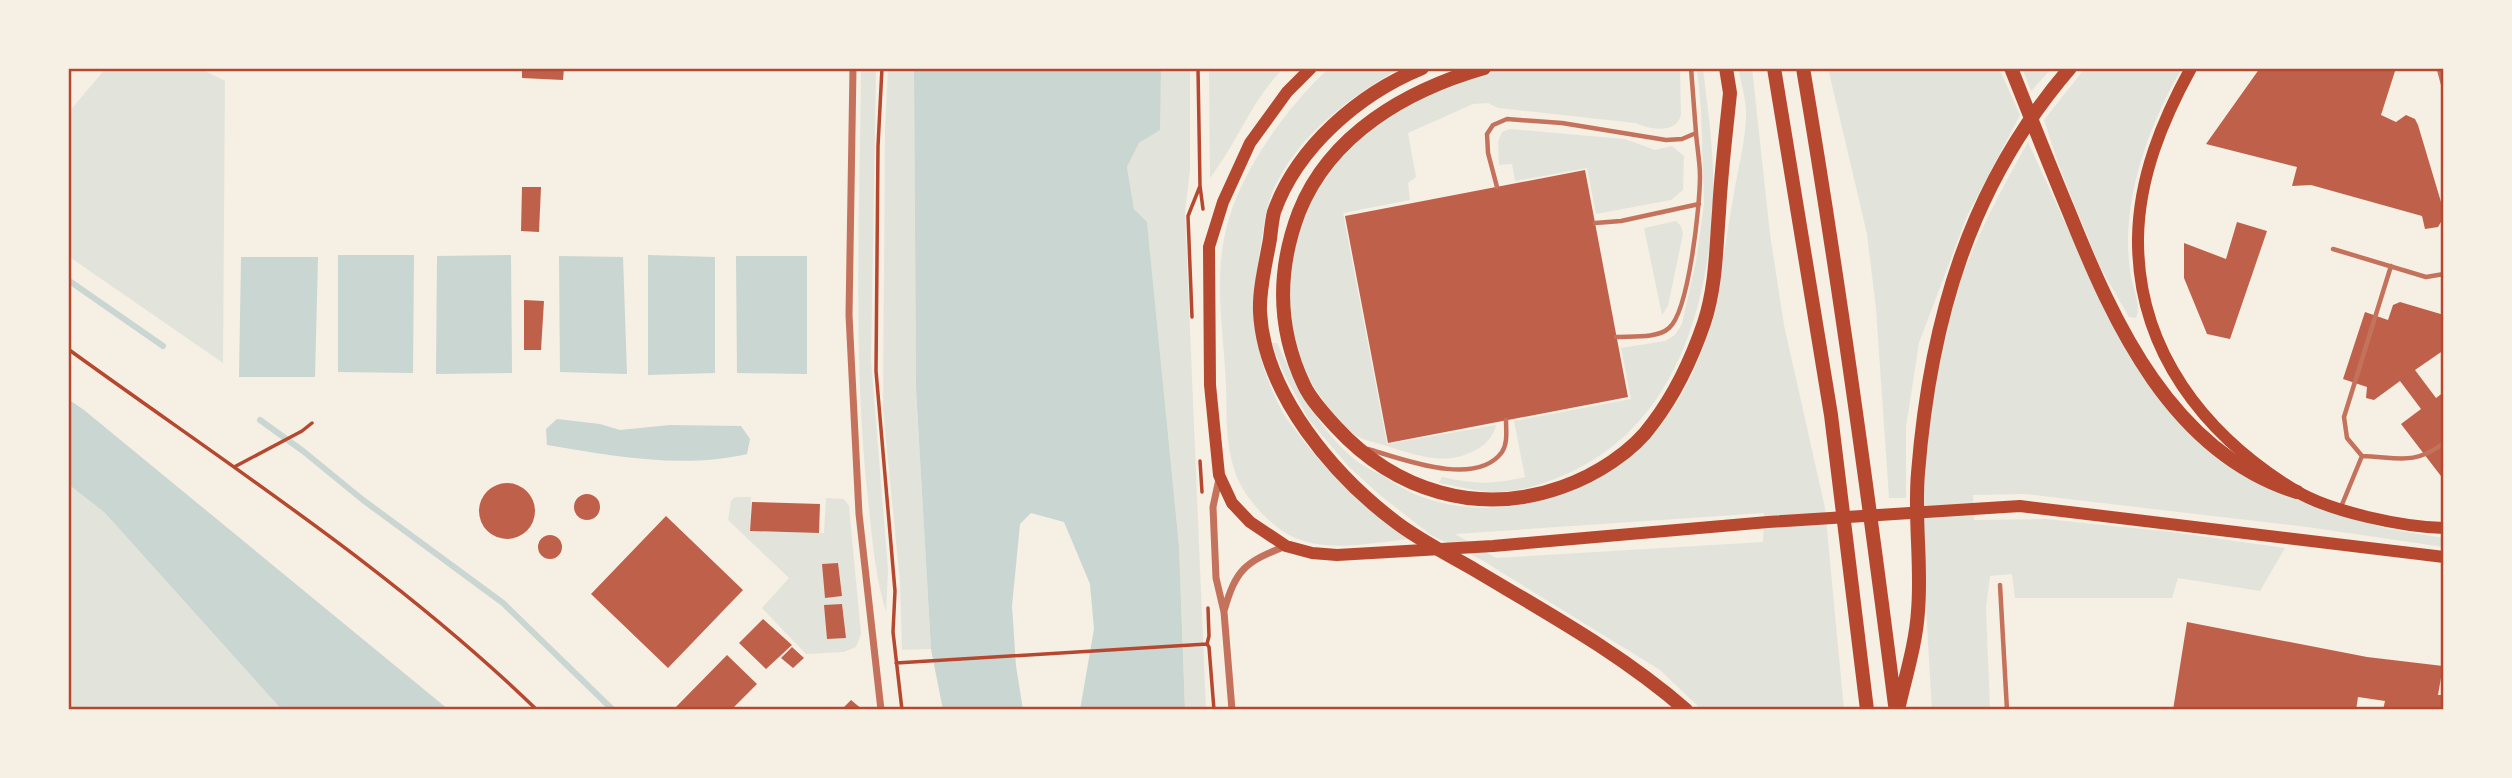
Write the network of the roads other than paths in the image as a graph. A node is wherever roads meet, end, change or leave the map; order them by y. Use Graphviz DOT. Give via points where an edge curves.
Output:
graph roads {
  1 [pos="853,68"];
  2 [pos="1311,68"];
  3 [pos="1422,68"];
  4 [pos="1484,68"];
  5 [pos="1691,68"];
  6 [pos="1726,68"];
  7 [pos="1774,68"];
  8 [pos="1803,68"];
  9 [pos="2011,68"];
  10 [pos="2070,68"];
  11 [pos="2191,68"];
  12 [pos="2440,68"];
  13 [pos="2444,83"];
  14 [pos="1696,133"];
  15 [pos="1497,187"];
  16 [pos="1699,204"];
  17 [pos="1595,223"];
  18 [pos="2333,249"];
  19 [pos="2391,266"];
  20 [pos="2444,274"];
  21 [pos="1616,337"];
  22 [pos="1506,420"];
  23 [pos="2444,443"];
  24 [pos="1352,444"];
  25 [pos="2362,456"];
  26 [pos="1219,475"];
  27 [pos="2297,492"];
  28 [pos="2341,508"];
  29 [pos="2444,528"];
  30 [pos="1286,546"];
  31 [pos="2444,557"];
  32 [pos="2000,585"];
  33 [pos="1224,612"];
  34 [pos="881,710"];
  35 [pos="1232,710"];
  36 [pos="1686,710"];
  37 [pos="1867,710"];
  38 [pos="1897,710"];
  39 [pos="2007,710"];
  1 -- 34 [label="street" via="849,315 859,514"];
  2 -- 26 [label="main road" via="1287,92 1250,144 1223,202 1209,247 1210,385"];
  3 -- 36 [label="highway" via="1361,101 1297,167 1274,213 1267,258 1260,311 1269,362 1296,416 1336,468 1398,524 1605,649"];
  4 -- 24 [label="highway" via="1434,85 1387,109 1354,135 1325,164 1293,229 1284,258 1282,292 1292,355 1305,387"];
  5 -- 14 [label="lane"];
  6 -- 24 [label="highway" via="1730,93 1715,272 1704,321 1685,368 1652,426 1585,479 1522,497 1452,496 1414,485 1377,465"];
  7 -- 37 [label="highway" via="1831,415"];
  8 -- 38 [label="highway" via="1857,412"];
  9 -- 27 [label="highway" via="2100,289 2132,348 2176,408 2229,459 2269,483"];
  10 -- 38 [label="highway" via="2010,148 1951,284 1928,377 1918,476 1918,612"];
  11 -- 27 [label="main road" via="2165,117 2144,185 2138,251 2147,311 2174,376 2205,417 2231,444"];
  12 -- 13 [label="street"];
  14 -- 15 [label="lane" via="1666,140 1507,119 1493,125 1487,134"];
  14 -- 16 [label="lane"];
  16 -- 17 [label="lane"];
  16 -- 21 [label="lane" via="1678,317 1668,330"];
  18 -- 19 [label="lane"];
  19 -- 20 [label="lane" via="2426,276"];
  19 -- 25 [label="lane" via="2344,417 2347,438"];
  22 -- 24 [label="lane" via="1502,451 1488,464 1463,470 1437,468"];
  23 -- 25 [label="lane" via="2410,460"];
  25 -- 28 [label="lane"];
  26 -- 30 [label="main road" via="1232,503 1250,522"];
  26 -- 33 [label="street" via="1213,508 1216,578"];
  27 -- 28 [label="main road"];
  28 -- 29 [label="main road" via="2384,520"];
  30 -- 31 [label="main road" via="1337,555 2021,506"];
  30 -- 33 [label="street" via="1245,567 1232,583"];
  32 -- 39 [label="lane"];
  33 -- 35 [label="street"];
}
